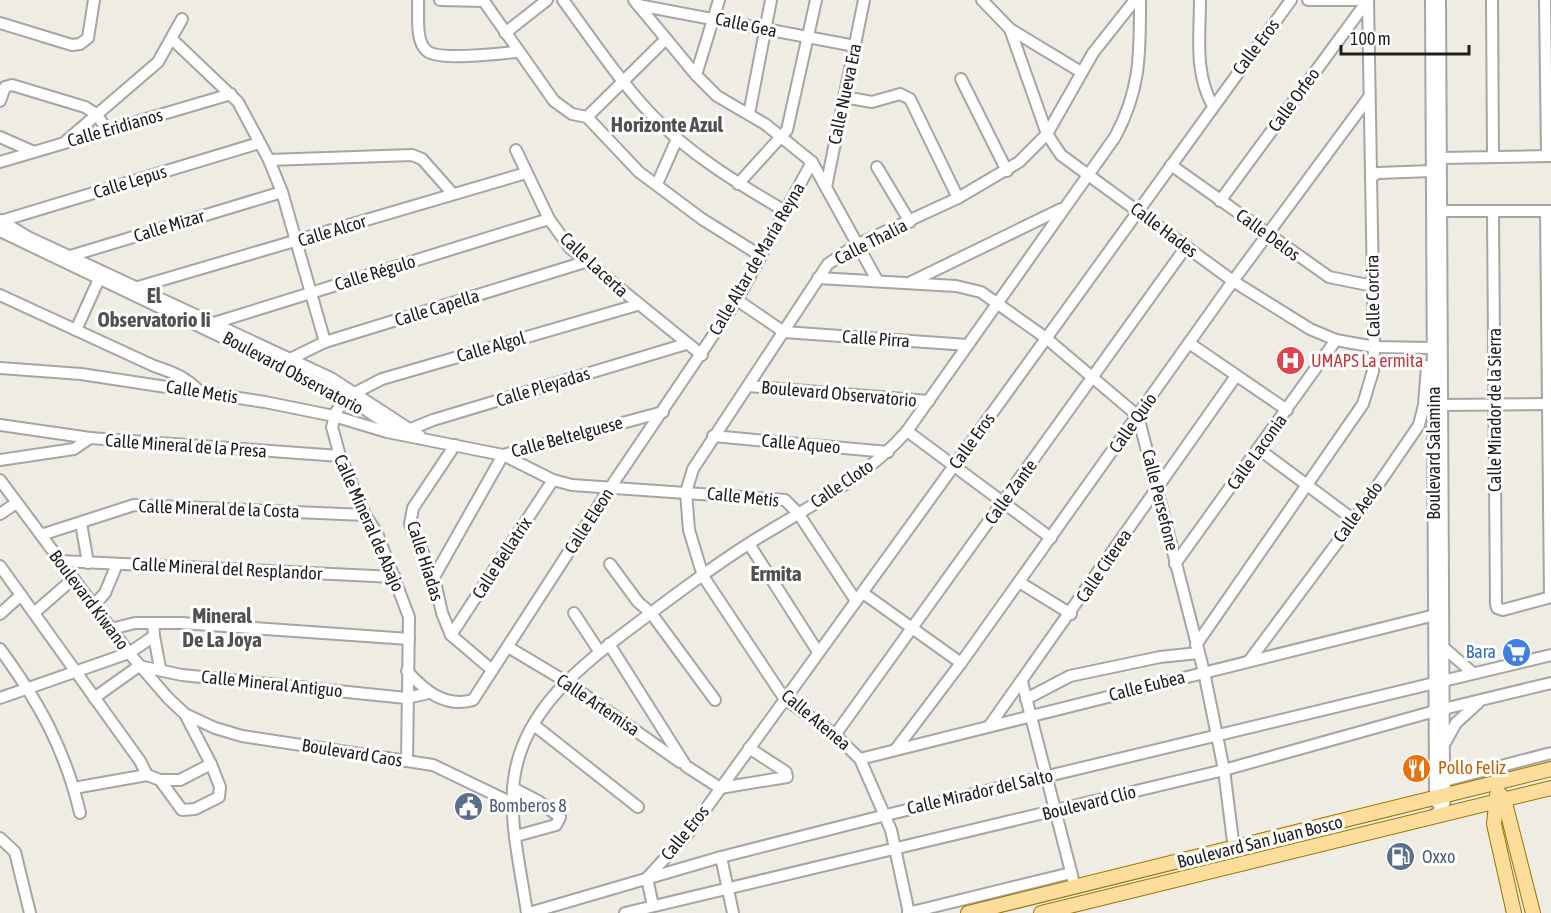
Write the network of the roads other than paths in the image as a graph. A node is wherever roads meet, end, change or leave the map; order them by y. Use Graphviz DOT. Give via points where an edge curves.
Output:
graph roads {
  1 [pos="94,0"];
  2 [pos="418,0"];
  3 [pos="440,0"];
  4 [pos="547,0"];
  5 [pos="563,0"];
  6 [pos="719,0"];
  7 [pos="771,0"];
  8 [pos="816,0"];
  9 [pos="864,0"];
  10 [pos="1135,0"];
  11 [pos="1140,0"];
  12 [pos="1200,0"];
  13 [pos="1291,0"];
  14 [pos="1308,0"];
  15 [pos="1366,0"];
  16 [pos="1431,0"];
  17 [pos="1440,0"];
  18 [pos="1492,0"];
  19 [pos="1545,0"];
  20 [pos="483,1"];
  21 [pos="983,1"];
  22 [pos="636,2"];
  23 [pos="667,5"];
  24 [pos="714,18"];
  25 [pos="182,19"];
  26 [pos="0,22"];
  27 [pos="764,29"];
  28 [pos="1010,29"];
  29 [pos="505,33"];
  30 [pos="808,38"];
  31 [pos="666,39"];
  32 [pos="173,40"];
  33 [pos="855,46"];
  34 [pos="518,52"];
  35 [pos="1081,72"];
  36 [pos="696,75"];
  37 [pos="961,79"];
  38 [pos="622,80"];
  39 [pos="231,94"];
  40 [pos="844,97"];
  41 [pos="1369,97"];
  42 [pos="0,101"];
  43 [pos="1213,105"];
  44 [pos="96,114"];
  45 [pos="749,114"];
  46 [pos="587,117"];
  47 [pos="110,132"];
  48 [pos="1047,134"];
  49 [pos="0,137"];
  50 [pos="783,138"];
  51 [pos="677,139"];
  52 [pos="63,143"];
  53 [pos="259,143"];
  54 [pos="516,150"];
  55 [pos="34,152"];
  56 [pos="1549,156"];
  57 [pos="1492,157"];
  58 [pos="1441,158"];
  59 [pos="269,160"];
  60 [pos="0,162"];
  61 [pos="812,162"];
  62 [pos="1171,165"];
  63 [pos="877,167"];
  64 [pos="1007,171"];
  65 [pos="1432,171"];
  66 [pos="526,173"];
  67 [pos="1090,175"];
  68 [pos="1371,177"];
  69 [pos="657,184"];
  70 [pos="738,184"];
  71 [pos="826,187"];
  72 [pos="282,192"];
  73 [pos="453,194"];
  74 [pos="958,198"];
  75 [pos="1220,201"];
  76 [pos="1062,209"];
  77 [pos="1139,210"];
  78 [pos="785,211"];
  79 [pos="1442,211"];
  80 [pos="1548,211"];
  81 [pos="1493,212"];
  82 [pos="549,219"];
  83 [pos="910,222"];
  84 [pos="0,224"];
  85 [pos="1268,235"];
  86 [pos="296,242"];
  87 [pos="856,245"];
  88 [pos="1186,248"];
  89 [pos="70,256"];
  90 [pos="761,256"];
  91 [pos="57,260"];
  92 [pos="585,262"];
  93 [pos="818,278"];
  94 [pos="99,279"];
  95 [pos="877,280"];
  96 [pos="1233,281"];
  97 [pos="910,282"];
  98 [pos="1373,286"];
  99 [pos="138,287"];
  100 [pos="309,293"];
  101 [pos="0,295"];
  102 [pos="737,300"];
  103 [pos="999,303"];
  104 [pos="637,305"];
  105 [pos="216,322"];
  106 [pos="202,326"];
  107 [pos="76,330"];
  108 [pos="784,332"];
  109 [pos="1046,338"];
  110 [pos="1336,340"];
  111 [pos="325,342"];
  112 [pos="1189,343"];
  113 [pos="686,344"];
  114 [pos="968,345"];
  115 [pos="1374,347"];
  116 [pos="1430,348"];
  117 [pos="702,355"];
  118 [pos="290,359"];
  119 [pos="154,366"];
  120 [pos="0,368"];
  121 [pos="1236,376"];
  122 [pos="1094,378"];
  123 [pos="145,383"];
  124 [pos="748,386"];
  125 [pos="199,392"];
  126 [pos="351,395"];
  127 [pos="929,401"];
  128 [pos="1549,404"];
  129 [pos="1442,405"];
  130 [pos="1495,405"];
  131 [pos="1287,410"];
  132 [pos="663,412"];
  133 [pos="334,416"];
  134 [pos="1138,416"];
  135 [pos="433,420"];
  136 [pos="0,425"];
  137 [pos="907,431"];
  138 [pos="405,432"];
  139 [pos="713,436"];
  140 [pos="90,438"];
  141 [pos="438,441"];
  142 [pos="456,445"];
  143 [pos="1260,450"];
  144 [pos="888,452"];
  145 [pos="502,455"];
  146 [pos="340,456"];
  147 [pos="0,460"];
  148 [pos="954,466"];
  149 [pos="0,480"];
  150 [pos="553,480"];
  151 [pos="1306,486"];
  152 [pos="610,489"];
  153 [pos="1157,489"];
  154 [pos="686,492"];
  155 [pos="15,504"];
  156 [pos="1003,504"];
  157 [pos="798,513"];
  158 [pos="0,514"];
  159 [pos="365,515"];
  160 [pos="1354,520"];
  161 [pos="81,523"];
  162 [pos="41,535"];
  163 [pos="1051,538"];
  164 [pos="749,544"];
  165 [pos="60,561"];
  166 [pos="88,563"];
  167 [pos="117,564"];
  168 [pos="610,564"];
  169 [pos="1175,564"];
  170 [pos="0,566"];
  171 [pos="703,576"];
  172 [pos="394,577"];
  173 [pos="434,577"];
  174 [pos="73,579"];
  175 [pos="1019,582"];
  176 [pos="21,595"];
  177 [pos="860,597"];
  178 [pos="1550,597"];
  179 [pos="93,606"];
  180 [pos="34,613"];
  181 [pos="574,613"];
  182 [pos="651,613"];
  183 [pos="0,614"];
  184 [pos="1071,614"];
  185 [pos="1435,615"];
  186 [pos="153,623"];
  187 [pos="913,628"];
  188 [pos="111,629"];
  189 [pos="451,635"];
  190 [pos="154,636"];
  191 [pos="409,639"];
  192 [pos="609,644"];
  193 [pos="508,647"];
  194 [pos="1443,647"];
  195 [pos="0,649"];
  196 [pos="1197,649"];
  197 [pos="599,651"];
  198 [pos="818,652"];
  199 [pos="129,653"];
  200 [pos="1551,655"];
  201 [pos="1249,661"];
  202 [pos="961,663"];
  203 [pos="139,666"];
  204 [pos="160,668"];
  205 [pos="492,670"];
  206 [pos="408,671"];
  207 [pos="1204,672"];
  208 [pos="76,673"];
  209 [pos="1473,673"];
  210 [pos="565,681"];
  211 [pos="1439,681"];
  212 [pos="1022,682"];
  213 [pos="1551,683"];
  214 [pos="28,688"];
  215 [pos="429,693"];
  216 [pos="0,698"];
  217 [pos="94,698"];
  218 [pos="406,698"];
  219 [pos="784,698"];
  220 [pos="1026,699"];
  221 [pos="1484,699"];
  222 [pos="715,700"];
  223 [pos="1439,710"];
  224 [pos="186,714"];
  225 [pos="1031,715"];
  226 [pos="534,725"];
  227 [pos="990,725"];
  228 [pos="835,735"];
  229 [pos="1218,735"];
  230 [pos="1444,747"];
  231 [pos="749,748"];
  232 [pos="896,749"];
  233 [pos="1551,753"];
  234 [pos="860,759"];
  235 [pos="407,761"];
  236 [pos="211,764"];
  237 [pos="686,766"];
  238 [pos="1551,769"];
  239 [pos="1224,770"];
  240 [pos="1537,773"];
  241 [pos="147,775"];
  242 [pos="1047,776"];
  243 [pos="1509,779"];
  244 [pos="160,780"];
  245 [pos="1444,781"];
  246 [pos="1482,786"];
  247 [pos="74,788"];
  248 [pos="513,788"];
  249 [pos="720,788"];
  250 [pos="1545,789"];
  251 [pos="1524,794"];
  252 [pos="1499,798"];
  253 [pos="514,804"];
  254 [pos="1445,804"];
  255 [pos="638,807"];
  256 [pos="1056,811"];
  257 [pos="80,813"];
  258 [pos="886,815"];
  259 [pos="1497,835"];
  260 [pos="516,836"];
  261 [pos="0,838"];
  262 [pos="896,848"];
  263 [pos="1234,849"];
  264 [pos="721,857"];
  265 [pos="1519,857"];
  266 [pos="647,878"];
  267 [pos="1073,880"];
  268 [pos="728,888"];
  269 [pos="653,906"];
  270 [pos="30,913"];
  271 [pos="528,913"];
  272 [pos="625,913"];
  273 [pos="734,913"];
  274 [pos="908,913"];
  275 [pos="969,913"];
  276 [pos="1041,913"];
  277 [pos="1514,913"];
  278 [pos="1533,913"];
  1 -- 26 [label="street" via="88,38 80,44 72,45"];
  2 -- 34 [label="street" via="419,32 425,50 445,56"];
  3 -- 20 [label="street"];
  4 -- 29 [label="street"];
  5 -- 38 [label="street"];
  6 -- 24 [label="street"];
  7 -- 27 [label="street"];
  8 -- 30 [label="street"];
  9 -- 33 [label="street, Calle Nueva Era"];
  10 -- 35 [label="street, Calle Thalía"];
  11 -- 67 [label="street, Calle Cloto" via="1140,68 1135,93 1119,130"];
  12 -- 43 [label="street" via="1200,75"];
  13 -- 43 [label="street, Calle Eros"];
  14 -- 15 [label="street"];
  15 -- 41 [label="street, Calle Corcira"];
  15 -- 75 [label="street, Calle Orfeo"];
  16 -- 65 [label="street, Boulevard Salamina"];
  17 -- 58 [label="street, Boulevard Salamina"];
  18 -- 57 [label="street"];
  19 -- 56 [label="street"];
  20 -- 29 [label="street"];
  21 -- 28 [label="street, Calle Hades"];
  22 -- 23 [label="street, Calle Gea"];
  22 -- 31 [label="street"];
  23 -- 24 [label="street, Calle Gea"];
  24 -- 27 [label="street, Calle Gea"];
  24 -- 36 [label="street"];
  25 -- 32 [label="street"];
  27 -- 30 [label="street, Calle Gea"];
  27 -- 45 [label="street"];
  28 -- 35 [label="street"];
  28 -- 48 [label="street, Calle Hades"];
  29 -- 34 [label="street"];
  30 -- 33 [label="street, Calle Gea"];
  30 -- 50 [label="street" via="790,124"];
  31 -- 36 [label="street"];
  31 -- 38 [label="street"];
  32 -- 39 [label="street"];
  32 -- 44 [label="street" via="145,75"];
  33 -- 40 [label="street, Calle Nueva Era"];
  34 -- 46 [label="street" via="554,101 573,114"];
  35 -- 48 [label="street, Calle Thalía"];
  36 -- 45 [label="street" via="725,102"];
  37 -- 64 [label="street"];
  38 -- 46 [label="street"];
  38 -- 51 [label="street"];
  39 -- 47 [label="street, Calle Eridianos"];
  39 -- 53 [label="street"];
  40 -- 71 [label="street, Calle Nueva Era"];
  40 -- 74 [label="street" via="872,102 905,95 910,99"];
  41 -- 68 [label="street, Calle Corcira"];
  41 -- 85 [label="street, Calle Quío"];
  42 -- 44 [label="street" via="5,87 12,85 76,103"];
  43 -- 62 [label="street, Calle Eros"];
  44 -- 47 [label="street"];
  44 -- 52 [label="street"];
  45 -- 50 [label="street"];
  46 -- 69 [label="street" via="631,165"];
  47 -- 52 [label="street, Calle Eridianos"];
  48 -- 64 [label="street, Calle Thalía"];
  48 -- 67 [label="street, Calle Hades" via="1061,155"];
  49 -- 55 [label="street"];
  50 -- 61 [label="street"];
  50 -- 70 [label="street"];
  51 -- 69 [label="street"];
  51 -- 70 [label="street"];
  52 -- 55 [label="street, Calle Eridianos"];
  53 -- 59 [label="street"];
  53 -- 84 [label="street, Calle Lepus"];
  54 -- 66 [label="street, Calle Lacerta"];
  55 -- 60 [label="street, Calle Eridianos"];
  56 -- 57 [label="street"];
  57 -- 58 [label="street"];
  58 -- 79 [label="street, Boulevard Salamina"];
  59 -- 72 [label="street"];
  59 -- 73 [label="street" via="412,154 422,159"];
  61 -- 71 [label="street"];
  61 -- 78 [label="street, Calle Altar de María Reyna"];
  62 -- 75 [label="street, Calle Delos"];
  62 -- 77 [label="street, Calle Eros"];
  63 -- 83 [label="street"];
  64 -- 74 [label="street, Calle Thalía"];
  65 -- 68 [label="street" via="1378,173"];
  65 -- 116 [label="street, Boulevard Salamina"];
  66 -- 73 [label="street, Calle Alcor"];
  66 -- 82 [label="street, Calle Lacerta"];
  67 -- 76 [label="street, Calle Cloto"];
  67 -- 77 [label="street, Calle Hades"];
  68 -- 98 [label="street, Calle Corcira"];
  69 -- 90 [label="street" via="702,219"];
  70 -- 78 [label="street"];
  71 -- 87 [label="street"];
  72 -- 86 [label="street"];
  72 -- 89 [label="street, Calle Mizar"];
  73 -- 86 [label="street, Calle Alcor"];
  74 -- 83 [label="street, Calle Thalía"];
  75 -- 85 [label="street, Calle Delos"];
  76 -- 97 [label="street"];
  76 -- 103 [label="street, Calle Cloto"];
  77 -- 88 [label="street, Calle Hades"];
  77 -- 109 [label="street, Calle Eros"];
  78 -- 90 [label="street, Calle Altar de María Reyna"];
  79 -- 81 [label="street"];
  79 -- 129 [label="street, Boulevard Salamina"];
  80 -- 81 [label="street"];
  80 -- 128 [label="street"];
  81 -- 130 [label="street, Calle Mirador de la Sierra"];
  82 -- 92 [label="street, Calle Lacerta"];
  82 -- 100 [label="street, Calle Régulo"];
  83 -- 87 [label="street, Calle Thalía"];
  84 -- 89 [label="street, Boulevard Observatorio"];
  84 -- 91 [label="street, Boulevard Observatorio"];
  85 -- 96 [label="street, Calle Quío"];
  85 -- 98 [label="street, Calle Delos" via="1329,278"];
  86 -- 99 [label="street, Calle Alcor"];
  86 -- 100 [label="street"];
  87 -- 93 [label="street, Calle Thalía" via="828,264"];
  87 -- 95 [label="street"];
  88 -- 96 [label="street, Calle Hades"];
  88 -- 122 [label="street, Calle Zante"];
  89 -- 91 [label="street, Calle Mizar"];
  89 -- 99 [label="street, Boulevard Observatorio"];
  90 -- 102 [label="street, Calle Altar de María Reyna"];
  91 -- 94 [label="street, Boulevard Observatorio"];
  92 -- 104 [label="street, Calle Lacerta"];
  92 -- 111 [label="street, Calle Capella"];
  93 -- 95 [label="street"];
  93 -- 108 [label="street, Calle Thalía"];
  94 -- 106 [label="street, Boulevard Observatorio"];
  94 -- 107 [label="street"];
  95 -- 97 [label="street"];
  96 -- 110 [label="street, Calle Hades" via="1289,318"];
  96 -- 112 [label="street, Calle Quío"];
  97 -- 103 [label="street" via="969,288"];
  98 -- 115 [label="street, Calle Corcira"];
  99 -- 105 [label="street, Boulevard Observatorio"];
  100 -- 105 [label="street, Calle Régulo"];
  100 -- 111 [label="street"];
  101 -- 107 [label="street"];
  102 -- 108 [label="street"];
  102 -- 117 [label="street, Calle Altar de María Reyna"];
  103 -- 109 [label="street"];
  103 -- 114 [label="street, Calle Cloto"];
  104 -- 113 [label="street, Calle Lacerta"];
  104 -- 126 [label="street, Calle Algol" via="404,372"];
  105 -- 106 [label="street, Calle Régulo"];
  105 -- 118 [label="street, Boulevard Observatorio"];
  106 -- 126 [label="street, Boulevard Observatorio"];
  107 -- 119 [label="street"];
  108 -- 114 [label="street, Calle Pirra"];
  108 -- 124 [label="street, Calle Thalía"];
  109 -- 122 [label="street"];
  109 -- 148 [label="street, Calle Eros"];
  110 -- 115 [label="street, Calle Hades"];
  110 -- 131 [label="street, Calle Laconia"];
  111 -- 118 [label="street, Calle Capella"];
  112 -- 121 [label="street"];
  112 -- 134 [label="street, Calle Quío"];
  113 -- 117 [label="street, Calle Lacerta"];
  113 -- 135 [label="street, Calle Pleyadas"];
  114 -- 127 [label="street, Calle Cloto"];
  115 -- 116 [label="street, Calle Hades"];
  115 -- 151 [label="street, Calle Corcira" via="1373,371 1363,404"];
  116 -- 160 [label="street, Calle Aedo" via="1419,425"];
  116 -- 185 [label="street, Boulevard Salamina"];
  117 -- 132 [label="street, Calle Eleon"];
  118 -- 126 [label="street, Boulevard Observatorio"];
  119 -- 123 [label="street"];
  119 -- 125 [label="street" via="189,380"];
  120 -- 123 [label="street, Calle Metis"];
  121 -- 131 [label="street"];
  121 -- 153 [label="street, Calle Citerea"];
  122 -- 134 [label="street"];
  122 -- 156 [label="street, Calle Zante"];
  123 -- 125 [label="street, Calle Metis"];
  124 -- 127 [label="street, Boulevard Observatorio"];
  124 -- 139 [label="street, Calle Thalía"];
  125 -- 133 [label="street, Calle Metis"];
  126 -- 133 [label="street"];
  126 -- 138 [label="street, Boulevard Observatorio"];
  127 -- 137 [label="street, Calle Cloto"];
  128 -- 130 [label="street"];
  128 -- 178 [label="street"];
  129 -- 130 [label="street"];
  129 -- 194 [label="street, Boulevard Salamina"];
  130 -- 178 [label="street, Calle Mirador de la Sierra" via="1497,608 1503,610"];
  131 -- 143 [label="street, Calle Laconia"];
  132 -- 145 [label="street, Calle Beltelguese"];
  132 -- 152 [label="street, Calle Eleon"];
  133 -- 138 [label="street, Calle Metis"];
  133 -- 146 [label="street, Calle Mineral de Abajo" via="332,433"];
  134 -- 153 [label="street, Calle Persefone"];
  134 -- 163 [label="street, Calle Quío"];
  135 -- 138 [label="street, Calle Pleyadas"];
  135 -- 141 [label="street"];
  136 -- 140 [label="street"];
  137 -- 144 [label="street, Calle Cloto"];
  137 -- 148 [label="street"];
  138 -- 141 [label="street, Boulevard Observatorio"];
  139 -- 144 [label="street, Calle Aqueo"];
  139 -- 154 [label="street, Calle Thalía" via="693,470"];
  140 -- 146 [label="street, Calle Mineral de la Presa"];
  140 -- 147 [label="street, Calle Mineral de la Presa" via="74,449"];
  141 -- 142 [label="street, Boulevard Observatorio"];
  142 -- 145 [label="street, Boulevard Observatorio"];
  142 -- 173 [label="street, Calle Híadas" via="409,518"];
  143 -- 151 [label="street"];
  143 -- 169 [label="street, Calle Laconia"];
  144 -- 157 [label="street, Calle Cloto"];
  145 -- 150 [label="street, Boulevard Observatorio"];
  145 -- 173 [label="street, Calle Beltelguese"];
  146 -- 159 [label="street, Calle Mineral de Abajo"];
  148 -- 156 [label="street"];
  148 -- 177 [label="street, Calle Eros"];
  149 -- 155 [label="street, Boulevard Kiwano"];
  150 -- 152 [label="street, Boulevard Observatorio"];
  150 -- 189 [label="street, Calle Bellatrix"];
  151 -- 160 [label="street"];
  151 -- 196 [label="street, Calle Corcira"];
  152 -- 154 [label="street, Boulevard Observatorio"];
  152 -- 193 [label="street, Calle Eleon"];
  153 -- 169 [label="street, Calle Persefone"];
  153 -- 184 [label="street, Calle Citerea"];
  154 -- 157 [label="street, Calle Metis" via="777,498 791,504"];
  154 -- 171 [label="street, Calle Thalía" via="692,546"];
  155 -- 158 [label="street"];
  155 -- 162 [label="street, Boulevard Kiwano"];
  156 -- 163 [label="street"];
  156 -- 187 [label="street, Calle Zante"];
  157 -- 164 [label="street, Calle Cloto"];
  157 -- 177 [label="street, Calle Metis"];
  159 -- 161 [label="street, Calle Mineral de la Costa" via="134,505"];
  159 -- 172 [label="street, Calle Mineral de Abajo" via="377,532"];
  160 -- 201 [label="street, Calle Aedo"];
  161 -- 162 [label="street, Calle Mineral de la Costa"];
  161 -- 166 [label="street"];
  162 -- 165 [label="street, Boulevard Kiwano"];
  163 -- 175 [label="street, Calle Quío"];
  164 -- 171 [label="street, Calle Cloto"];
  164 -- 198 [label="street"];
  165 -- 166 [label="street, Calle Mineral del Resplandor"];
  165 -- 174 [label="street, Boulevard Kiwano"];
  166 -- 167 [label="street, Calle Mineral del Resplandor"];
  167 -- 172 [label="street, Calle Mineral del Resplandor"];
  167 -- 179 [label="street" via="105,593"];
  168 -- 182 [label="street"];
  169 -- 196 [label="street, Calle Persefone"];
  170 -- 176 [label="street"];
  171 -- 182 [label="street, Calle Cloto"];
  171 -- 219 [label="street, Calle Atenea"];
  172 -- 191 [label="street, Calle Mineral de Abajo" via="409,617"];
  173 -- 189 [label="street, Calle Híadas"];
  174 -- 179 [label="street, Boulevard Kiwano"];
  174 -- 180 [label="street"];
  175 -- 184 [label="street"];
  175 -- 202 [label="street, Calle Quío"];
  176 -- 180 [label="street"];
  176 -- 183 [label="street"];
  177 -- 187 [label="street"];
  177 -- 198 [label="street, Calle Eros"];
  179 -- 188 [label="street, Boulevard Kiwano"];
  180 -- 208 [label="street"];
  181 -- 197 [label="street"];
  182 -- 192 [label="street, Calle Cloto"];
  182 -- 222 [label="street"];
  184 -- 212 [label="street, Calle Citerea"];
  185 -- 201 [label="street, Calle Eubea"];
  185 -- 211 [label="street, Boulevard Salamina"];
  186 -- 188 [label="street"];
  186 -- 190 [label="street"];
  186 -- 191 [label="street"];
  187 -- 202 [label="street"];
  187 -- 228 [label="street, Calle Zante"];
  188 -- 199 [label="street, Boulevard Kiwano"];
  189 -- 205 [label="street, Calle Híadas"];
  190 -- 199 [label="street"];
  190 -- 204 [label="street"];
  191 -- 206 [label="street, Calle Mineral de Abajo"];
  192 -- 197 [label="street, Calle Cloto"];
  192 -- 237 [label="street"];
  193 -- 205 [label="street, Calle Eleon"];
  193 -- 210 [label="street, Calle Artemisa"];
  194 -- 209 [label="street"];
  194 -- 211 [label="street, Boulevard Salamina"];
  195 -- 214 [label="street"];
  196 -- 207 [label="street, Calle Persefone"];
  196 -- 220 [label="street" via="1070,676"];
  197 -- 210 [label="street, Calle Cloto"];
  198 -- 219 [label="street, Calle Eros"];
  199 -- 203 [label="street, Boulevard Kiwano"];
  199 -- 208 [label="street"];
  200 -- 209 [label="street, Calle Mirador del Salto"];
  201 -- 207 [label="street, Calle Eubea"];
  202 -- 232 [label="street, Calle Quío"];
  203 -- 204 [label="street, Calle Mineral Antiguo"];
  203 -- 217 [label="street"];
  203 -- 224 [label="street, Boulevard Kiwano"];
  204 -- 218 [label="street, Calle Mineral Antiguo" via="182,675"];
  205 -- 215 [label="street, Calle Eleon" via="473,700 460,704"];
  206 -- 215 [label="street"];
  206 -- 218 [label="street, Calle Mineral de Abajo"];
  207 -- 225 [label="street, Calle Eubea"];
  207 -- 229 [label="street, Calle Persefone"];
  208 -- 214 [label="street"];
  208 -- 217 [label="street"];
  209 -- 211 [label="street, Calle Mirador del Salto"];
  210 -- 226 [label="street, Calle Cloto"];
  210 -- 237 [label="street, Calle Artemisa"];
  211 -- 223 [label="street, Boulevard Salamina"];
  211 -- 229 [label="street, Calle Mirador del Salto"];
  212 -- 220 [label="street"];
  212 -- 227 [label="street, Calle Citerea"];
  213 -- 221 [label="street, Boulevard Clío"];
  214 -- 216 [label="street"];
  214 -- 247 [label="street" via="50,723"];
  215 -- 218 [label="street, Calle Mineral Antiguo"];
  217 -- 241 [label="street"];
  218 -- 235 [label="street, Calle Mineral de Abajo"];
  219 -- 228 [label="street, Calle Atenea"];
  219 -- 231 [label="street, Calle Eros"];
  220 -- 225 [label="street"];
  221 -- 223 [label="street, Boulevard Clío"];
  221 -- 230 [label="street" via="1462,716"];
  223 -- 230 [label="street, Boulevard Salamina"];
  223 -- 239 [label="street, Boulevard Clío"];
  223 -- 254 [label="street, Boulevard Salamina"];
  224 -- 235 [label="street, Boulevard Caos" via="242,736"];
  224 -- 236 [label="street"];
  225 -- 227 [label="street, Calle Eubea"];
  225 -- 242 [label="street"];
  226 -- 248 [label="street, Calle Cloto" via="518,759"];
  226 -- 255 [label="street"];
  227 -- 232 [label="street, Calle Eubea"];
  228 -- 234 [label="street, Calle Atenea"];
  229 -- 239 [label="street, Calle Persefone"];
  229 -- 242 [label="street, Calle Mirador del Salto"];
  230 -- 245 [label="street, Boulevard Salamina"];
  231 -- 249 [label="street, Calle Eros"];
  231 -- 249 [label="street" via="786,772 787,777"];
  232 -- 234 [label="street, Calle Eubea"];
  233 -- 245 [label="street"];
  234 -- 258 [label="street, Calle Atenea"];
  235 -- 253 [label="street, Boulevard Caos" via="449,771"];
  236 -- 244 [label="street" via="189,777"];
  236 -- 244 [label="street" via="220,787 219,797 195,809 182,810"];
  237 -- 249 [label="street, Calle Artemisa"];
  238 -- 240 [label="main road, Boulevard San Juan Bosco"];
  239 -- 256 [label="street, Boulevard Clío"];
  239 -- 263 [label="street, Calle Persefone"];
  240 -- 243 [label="main road, Boulevard San Juan Bosco"];
  240 -- 250 [label="main road" via="1529,785"];
  241 -- 244 [label="street"];
  241 -- 247 [label="street"];
  242 -- 256 [label="street"];
  242 -- 258 [label="street, Calle Mirador del Salto"];
  243 -- 246 [label="main road, Boulevard San Juan Bosco"];
  243 -- 252 [label="main road"];
  245 -- 254 [label="street, Boulevard Salamina"];
  246 -- 252 [label="main road"];
  246 -- 254 [label="main road, Boulevard San Juan Bosco"];
  247 -- 257 [label="street"];
  248 -- 253 [label="street, Calle Cloto"];
  248 -- 260 [label="street" via="560,817 556,825"];
  249 -- 266 [label="street, Calle Eros" via="677,847"];
  250 -- 251 [label="main road, Boulevard San Juan Bosco"];
  251 -- 252 [label="main road, Boulevard San Juan Bosco"];
  251 -- 265 [label="main road" via="1514,811 1521,846"];
  252 -- 254 [label="main road, Boulevard San Juan Bosco"];
  252 -- 259 [label="main road" via="1494,816"];
  252 -- 265 [label="main road"];
  253 -- 260 [label="street, Calle Cloto"];
  254 -- 259 [label="main road" via="1484,817"];
  254 -- 263 [label="main road, Boulevard San Juan Bosco"];
  254 -- 276 [label="main road, Boulevard San Juan Bosco" via="1435,807 1429,817"];
  256 -- 262 [label="street, Boulevard Clío"];
  256 -- 267 [label="street"];
  258 -- 262 [label="street, Calle Atenea"];
  258 -- 264 [label="street, Calle Mirador del Salto"];
  259 -- 277 [label="main road"];
  260 -- 271 [label="street, Calle Cloto"];
  261 -- 270 [label="street" via="15,852"];
  262 -- 268 [label="street, Boulevard Clío"];
  262 -- 274 [label="street, Calle Atenea"];
  263 -- 267 [label="main road, Boulevard San Juan Bosco"];
  264 -- 266 [label="street, Calle Mirador del Salto"];
  264 -- 268 [label="street"];
  265 -- 278 [label="main road"];
  266 -- 269 [label="street"];
  266 -- 271 [label="street, Calle Mirador del Salto"];
  267 -- 274 [label="street"];
  267 -- 275 [label="main road, Boulevard San Juan Bosco"];
  268 -- 269 [label="street, Boulevard Clío"];
  268 -- 273 [label="street"];
  269 -- 272 [label="street, Boulevard Clío"];
}
